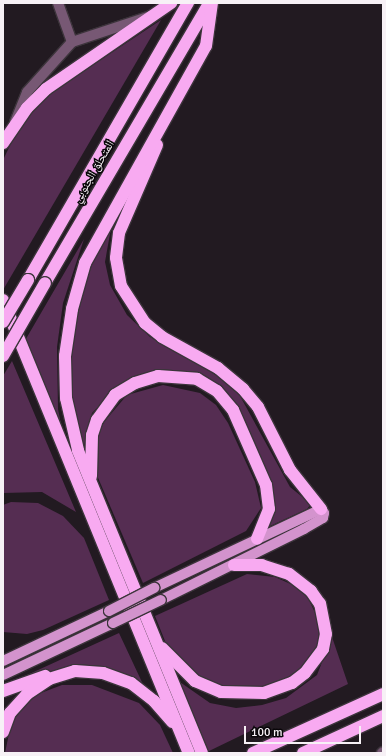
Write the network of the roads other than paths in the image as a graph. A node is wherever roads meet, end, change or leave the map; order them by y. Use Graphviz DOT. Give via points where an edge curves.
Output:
graph roads {
  1 [pos="58,3"];
  2 [pos="171,3"];
  3 [pos="188,3"];
  4 [pos="208,4"];
  5 [pos="153,16"];
  6 [pos="72,42"];
  7 [pos="165,120"];
  8 [pos="15,122"];
  9 [pos="3,142"];
  10 [pos="3,300"];
  11 [pos="3,322"];
  12 [pos="3,356"];
  13 [pos="91,483"];
  14 [pos="321,509"];
  15 [pos="257,539"];
  16 [pos="234,565"];
  17 [pos="158,643"];
  18 [pos="3,660"];
  19 [pos="61,674"];
  20 [pos="3,675"];
  21 [pos="3,691"];
  22 [pos="383,694"];
  23 [pos="383,716"];
  24 [pos="3,732"];
  25 [pos="182,736"];
  26 [pos="189,753"];
  27 [pos="202,753"];
  28 [pos="253,753"];
  29 [pos="303,753"];
  1 -- 6 [label="street"];
  2 -- 5 [label="highway"];
  3 -- 11 [label="highway, المتحلق الجنوبي, bridge"];
  4 -- 7 [label="highway" via="206,46"];
  4 -- 12 [label="highway, المتحلق الجنوبي, bridge"];
  5 -- 6 [label="street"];
  5 -- 8 [label="highway" via="62,76"];
  6 -- 8 [label="street" via="24,97"];
  7 -- 13 [label="highway" via="95,241 72,309 65,356 66,398 73,433"];
  7 -- 14 [label="highway" via="119,234 116,258 121,286 131,305 156,332 218,368 243,388 258,408 290,470"];
  8 -- 9 [label="highway"];
  10 -- 25 [label="highway"];
  13 -- 15 [label="highway" via="92,435 100,414 115,396 135,383 154,377 196,380 217,391 233,410 266,485 269,509"];
  13 -- 17 [label="highway"];
  14 -- 15 [label="main road"];
  14 -- 16 [label="main road" via="324,516 320,520"];
  15 -- 18 [label="main road, bridge"];
  16 -- 17 [label="highway" via="262,565 288,574 311,591 320,604 326,634 323,649 305,673 292,683 264,693 221,692 195,681"];
  16 -- 20 [label="main road, bridge"];
  17 -- 27 [label="highway"];
  19 -- 21 [label="highway" via="36,678"];
  19 -- 24 [label="highway" via="27,694 10,713"];
  19 -- 25 [label="highway" via="89,671 131,683 154,700"];
  22 -- 28 [label="highway"];
  23 -- 29 [label="highway"];
  25 -- 26 [label="highway"];
}
